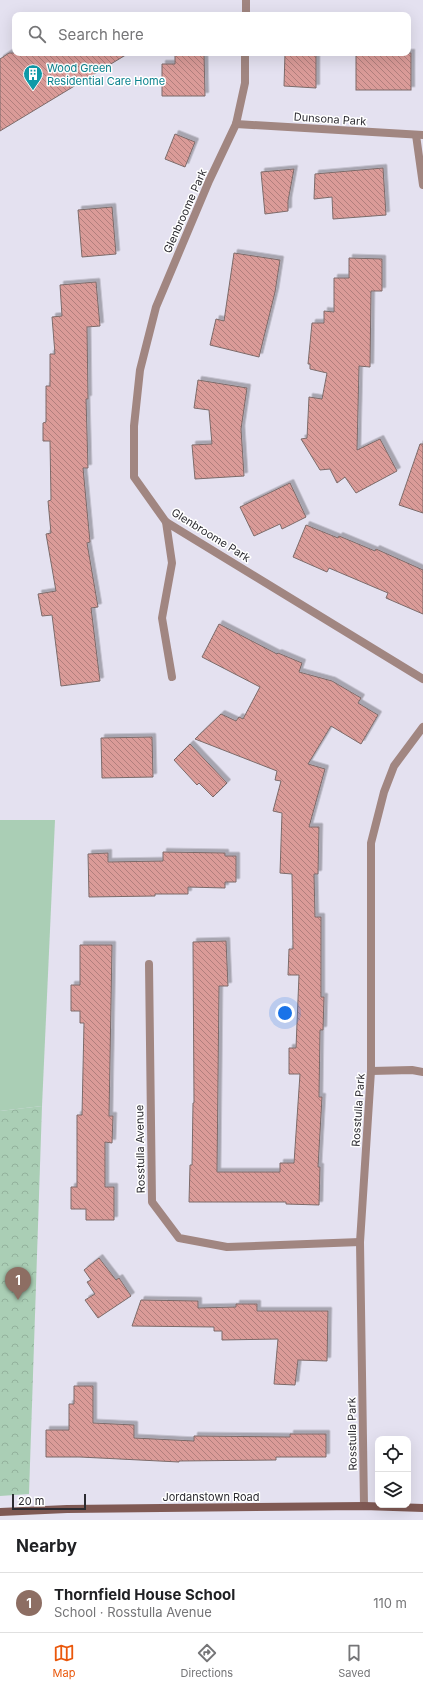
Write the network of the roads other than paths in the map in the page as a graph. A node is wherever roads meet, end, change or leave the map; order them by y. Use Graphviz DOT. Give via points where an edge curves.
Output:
graph roads {
  1 [pos="246,0"];
  2 [pos="246,12"];
  3 [pos="245,56"];
  4 [pos="236,124"];
  5 [pos="420,135"];
  6 [pos="423,185"];
  7 [pos="166,522"];
  8 [pos="172,677"];
  9 [pos="423,679"];
  10 [pos="423,727"];
  11 [pos="148,964"];
  12 [pos="371,1071"];
  13 [pos="423,1072"];
  14 [pos="360,1242"];
  15 [pos="364,1506"];
  16 [pos="423,1508"];
  17 [pos="0,1512"];
  1 -- 2 [label="street"];
  3 -- 4 [label="street, Glenbroome Park" via="245,83"];
  4 -- 5 [label="street, Dunsona Park"];
  4 -- 7 [label="street, Glenbroome Park" via="156,307 140,370 134,426 134,477"];
  5 -- 6 [label="street"];
  7 -- 8 [label="street" via="172,563 162,618"];
  7 -- 9 [label="street, Glenbroome Park"];
  10 -- 12 [label="street, Rosstulla Park" via="394,766 384,792 371,844"];
  11 -- 14 [label="street, Rosstulla Avenue" via="152,1202 179,1238 227,1247"];
  12 -- 13 [label="street"];
  12 -- 14 [label="street, Rosstulla Park"];
  14 -- 15 [label="street, Rosstulla Park"];
  15 -- 16 [label="street, Jordanstown Road"];
  15 -- 17 [label="street, Jordanstown Road" via="67,1508"];
}
